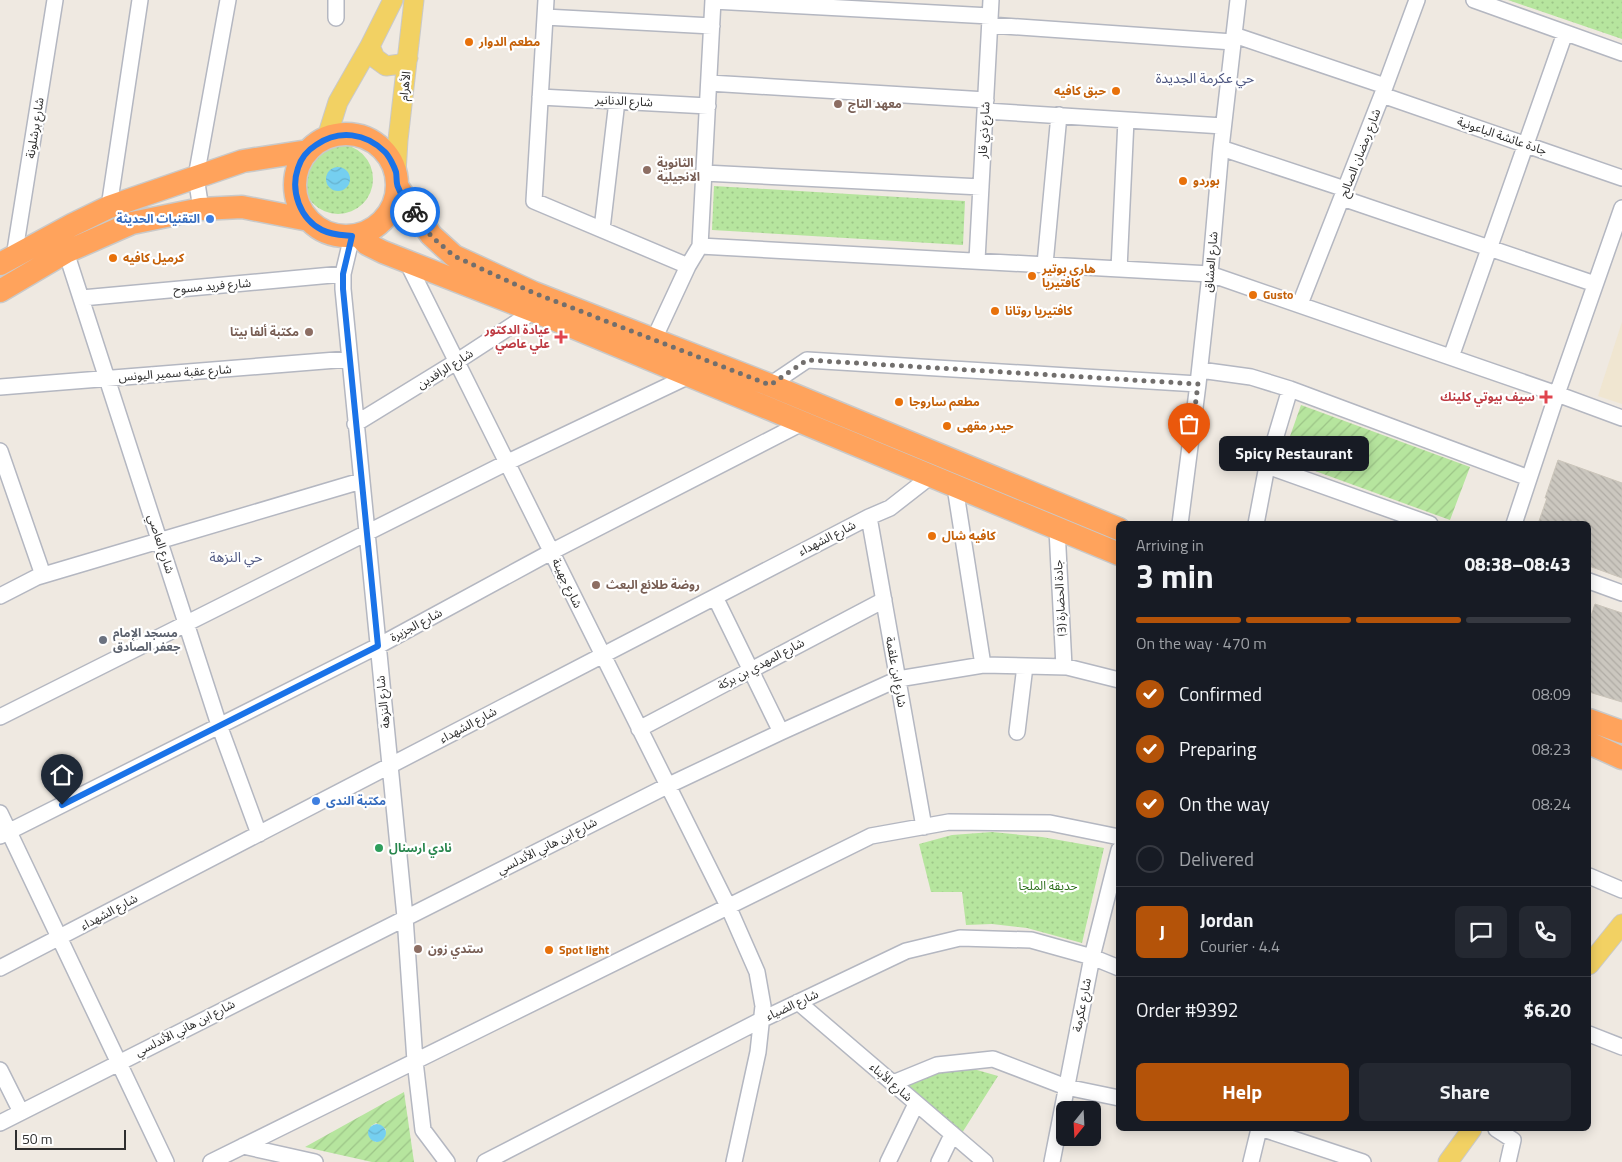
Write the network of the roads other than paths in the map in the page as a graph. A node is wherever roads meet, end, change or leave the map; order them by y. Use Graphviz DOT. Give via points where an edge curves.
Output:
graph roads {
  1 [pos="56,0"];
  2 [pos="140,0"];
  3 [pos="228,0"];
  4 [pos="336,0"];
  5 [pos="393,0"];
  6 [pos="414,0"];
  7 [pos="546,0"];
  8 [pos="991,0"];
  9 [pos="1238,0"];
  10 [pos="1417,0"];
  11 [pos="1474,0"];
  12 [pos="713,1"];
  13 [pos="545,17"];
  14 [pos="336,18"];
  15 [pos="990,21"];
  16 [pos="712,26"];
  17 [pos="1565,33"];
  18 [pos="1234,39"];
  19 [pos="370,46"];
  20 [pos="1622,53"];
  21 [pos="408,58"];
  22 [pos="709,83"];
  23 [pos="1384,90"];
  24 [pos="540,97"];
  25 [pos="617,101"];
  26 [pos="986,105"];
  27 [pos="708,106"];
  28 [pos="1059,116"];
  29 [pos="1126,120"];
  30 [pos="1223,126"];
  31 [pos="327,137"];
  32 [pos="1526,145"];
  33 [pos="1220,148"];
  34 [pos="308,151"];
  35 [pos="704,173"];
  36 [pos="196,176"];
  37 [pos="1622,178"];
  38 [pos="396,180"];
  39 [pos="981,187"];
  40 [pos="1344,193"];
  41 [pos="110,207"];
  42 [pos="201,208"];
  43 [pos="1622,208"];
  44 [pos="309,220"];
  45 [pos="602,229"];
  46 [pos="355,235"];
  47 [pos="700,246"];
  48 [pos="1490,248"];
  49 [pos="66,252"];
  50 [pos="406,260"];
  51 [pos="978,260"];
  52 [pos="7,261"];
  53 [pos="1045,264"];
  54 [pos="688,266"];
  55 [pos="1119,268"];
  56 [pos="343,274"];
  57 [pos="1210,274"];
  58 [pos="1595,284"];
  59 [pos="0,291"];
  60 [pos="82,298"];
  61 [pos="1300,304"];
  62 [pos="534,311"];
  63 [pos="654,339"];
  64 [pos="1451,357"];
  65 [pos="349,359"];
  66 [pos="456,362"];
  67 [pos="689,376"];
  68 [pos="1199,377"];
  69 [pos="108,378"];
  70 [pos="770,385"];
  71 [pos="0,387"];
  72 [pos="1290,389"];
  73 [pos="1557,394"];
  74 [pos="1622,418"];
  75 [pos="802,423"];
  76 [pos="355,424"];
  77 [pos="0,451"];
  78 [pos="506,462"];
  79 [pos="1267,466"];
  80 [pos="931,476"];
  81 [pos="1529,478"];
  82 [pos="361,481"];
  83 [pos="956,487"];
  84 [pos="869,517"];
  85 [pos="1180,521"];
  86 [pos="1257,521"];
  87 [pos="1422,521"];
  88 [pos="1515,521"];
  89 [pos="1116,528"];
  90 [pos="1057,529"];
  91 [pos="366,532"];
  92 [pos="160,540"];
  93 [pos="551,552"];
  94 [pos="1116,553"];
  95 [pos="43,575"];
  96 [pos="1591,584"];
  97 [pos="1622,593"];
  98 [pos="0,596"];
  99 [pos="715,597"];
  100 [pos="884,600"];
  101 [pos="187,623"];
  102 [pos="378,646"];
  103 [pos="602,655"];
  104 [pos="983,665"];
  105 [pos="1025,666"];
  106 [pos="1064,667"];
  107 [pos="750,670"];
  108 [pos="898,679"];
  109 [pos="1116,679"];
  110 [pos="0,716"];
  111 [pos="1591,721"];
  112 [pos="219,725"];
  113 [pos="639,729"];
  114 [pos="780,732"];
  115 [pos="1017,732"];
  116 [pos="1622,732"];
  117 [pos="1591,744"];
  118 [pos="1622,758"];
  119 [pos="390,766"];
  120 [pos="667,786"];
  121 [pos="0,813"];
  122 [pos="924,827"];
  123 [pos="4,834"];
  124 [pos="259,834"];
  125 [pos="1116,836"];
  126 [pos="1116,862"];
  127 [pos="1591,877"];
  128 [pos="1622,890"];
  129 [pos="728,906"];
  130 [pos="405,917"];
  131 [pos="1622,924"];
  132 [pos="60,938"];
  133 [pos="1092,957"];
  134 [pos="1591,959"];
  135 [pos="1116,967"];
  136 [pos="0,968"];
  137 [pos="798,1002"];
  138 [pos="761,1020"];
  139 [pos="1591,1035"];
  140 [pos="1622,1047"];
  141 [pos="415,1061"];
  142 [pos="119,1062"];
  143 [pos="0,1070"];
  144 [pos="893,1083"];
  145 [pos="1066,1087"];
  146 [pos="1116,1097"];
  147 [pos="916,1104"];
  148 [pos="21,1112"];
  149 [pos="0,1122"];
  150 [pos="1259,1131"];
  151 [pos="1269,1131"];
  152 [pos="1471,1131"];
  153 [pos="1499,1131"];
  154 [pos="952,1135"];
  155 [pos="243,1146"];
  156 [pos="166,1162"];
  157 [pos="211,1162"];
  158 [pos="316,1162"];
  159 [pos="447,1162"];
  160 [pos="485,1162"];
  161 [pos="734,1162"];
  162 [pos="888,1162"];
  163 [pos="939,1162"];
  164 [pos="985,1162"];
  165 [pos="1052,1162"];
  166 [pos="1251,1162"];
  167 [pos="1363,1162"];
  168 [pos="1448,1162"];
  169 [pos="1508,1162"];
  1 -- 52 [label="street, شارع برشلونة"];
  2 -- 41 [label="street"];
  3 -- 36 [label="street"];
  4 -- 14 [label="street"];
  5 -- 19 [label="main road"];
  6 -- 21 [label="main road, الأهرام"];
  7 -- 13 [label="street"];
  8 -- 15 [label="street, شارع ذي قار"];
  9 -- 18 [label="street, شارع العشاق"];
  10 -- 23 [label="street, شارع رمضان الصالح"];
  11 -- 17 [label="street"];
  12 -- 15 [label="street, جادة عائشة الباعونية"];
  12 -- 16 [label="street"];
  13 -- 16 [label="street"];
  13 -- 24 [label="street"];
  15 -- 18 [label="street, جادة عائشة الباعونية"];
  15 -- 26 [label="street, شارع ذي قار"];
  16 -- 22 [label="street"];
  17 -- 20 [label="street"];
  17 -- 32 [label="street"];
  18 -- 23 [label="street, جادة عائشة الباعونية"];
  18 -- 30 [label="street, شارع العشاق"];
  19 -- 21 [label="main road" via="375,58 386,66 401,64"];
  19 -- 31 [label="main road" via="338,102"];
  21 -- 38 [label="main road, الأهرام"];
  22 -- 26 [label="street"];
  22 -- 27 [label="street"];
  23 -- 32 [label="street, جادة عائشة الباعونية"];
  23 -- 40 [label="street, شارع رمضان الصالح"];
  24 -- 25 [label="street, شارع الدنانير"];
  24 -- 45 [label="street" via="534,201"];
  25 -- 27 [label="street, شارع الدنانير"];
  25 -- 45 [label="street"];
  26 -- 28 [label="street"];
  26 -- 39 [label="street, شارع ذي قار"];
  27 -- 35 [label="street"];
  28 -- 29 [label="street"];
  28 -- 53 [label="street"];
  29 -- 30 [label="street"];
  29 -- 55 [label="street"];
  30 -- 33 [label="street, شارع العشاق"];
  31 -- 34 [label="highway"];
  31 -- 38 [label="highway" via="348,134 370,140 386,153"];
  32 -- 37 [label="street, جادة عائشة الباعونية"];
  32 -- 48 [label="street"];
  33 -- 40 [label="street"];
  33 -- 57 [label="street, شارع العشاق"];
  34 -- 36 [label="highway" via="243,161"];
  34 -- 44 [label="highway" via="298,167 295,186 298,204"];
  35 -- 39 [label="street"];
  35 -- 47 [label="street"];
  36 -- 41 [label="highway"];
  36 -- 42 [label="street"];
  38 -- 46 [label="highway" via="394,203 386,217 373,228"];
  38 -- 63 [label="highway" via="431,236 454,256 534,293"];
  39 -- 51 [label="street, شارع ذي قار"];
  40 -- 48 [label="street"];
  40 -- 61 [label="street, شارع رمضان الصالح"];
  41 -- 52 [label="highway"];
  42 -- 44 [label="highway" via="242,207"];
  42 -- 49 [label="highway" via="132,223"];
  43 -- 58 [label="street"];
  44 -- 46 [label="highway" via="336,235"];
  45 -- 54 [label="street"];
  46 -- 50 [label="highway" via="367,244"];
  46 -- 56 [label="street, شارع النزهة"];
  47 -- 51 [label="street"];
  47 -- 54 [label="street"];
  48 -- 58 [label="street"];
  48 -- 64 [label="street"];
  49 -- 59 [label="highway"];
  49 -- 60 [label="street, شارع العاصي"];
  50 -- 62 [label="highway"];
  50 -- 66 [label="street, شارع جهينة"];
  51 -- 53 [label="street"];
  53 -- 55 [label="street"];
  54 -- 63 [label="street"];
  55 -- 57 [label="street"];
  56 -- 60 [label="street, شارع فريد مسوح"];
  56 -- 65 [label="street, شارع النزهة"];
  57 -- 61 [label="street"];
  57 -- 68 [label="street, شارع العشاق"];
  58 -- 73 [label="street"];
  60 -- 69 [label="street, شارع العاصي"];
  61 -- 64 [label="street"];
  62 -- 66 [label="street, شارع الرافدين"];
  62 -- 67 [label="highway"];
  63 -- 70 [label="highway"];
  64 -- 73 [label="street"];
  65 -- 69 [label="street, شارع عقبة سمير اليونس"];
  65 -- 76 [label="street, شارع النزهة"];
  66 -- 76 [label="street, شارع الرافدين"];
  66 -- 78 [label="street, شارع جهينة"];
  67 -- 75 [label="highway"];
  67 -- 78 [label="street"];
  68 -- 70 [label="street" via="807,360"];
  68 -- 72 [label="street" via="1251,377"];
  68 -- 85 [label="street, شارع العشاق"];
  69 -- 71 [label="street, شارع عقبة سمير اليونس"];
  69 -- 92 [label="street, شارع العاصي"];
  70 -- 89 [label="highway"];
  72 -- 79 [label="street"];
  72 -- 81 [label="street"];
  73 -- 74 [label="street"];
  73 -- 81 [label="street"];
  75 -- 80 [label="highway"];
  75 -- 93 [label="street, شارع الجزيرة"];
  76 -- 82 [label="street, شارع النزهة"];
  77 -- 95 [label="street"];
  78 -- 91 [label="street"];
  78 -- 93 [label="street, شارع جهينة"];
  79 -- 86 [label="street"];
  79 -- 87 [label="street"];
  80 -- 83 [label="highway"];
  80 -- 84 [label="street, شارع الشهداء" via="890,508"];
  81 -- 88 [label="street"];
  82 -- 91 [label="street, شارع النزهة"];
  82 -- 92 [label="street"];
  83 -- 90 [label="highway"];
  83 -- 104 [label="street"];
  84 -- 99 [label="street, شارع الشهداء"];
  84 -- 100 [label="street, شارع ابن علقمة"];
  90 -- 94 [label="highway"];
  90 -- 106 [label="street, جادة الحضارة (3)"];
  91 -- 101 [label="street"];
  91 -- 102 [label="street, شارع النزهة"];
  92 -- 95 [label="street"];
  92 -- 101 [label="street, شارع العاصي"];
  93 -- 102 [label="street, شارع الجزيرة"];
  93 -- 103 [label="street, شارع جهينة"];
  95 -- 98 [label="street"];
  96 -- 97 [label="street"];
  99 -- 103 [label="street, شارع الشهداء"];
  99 -- 107 [label="street"];
  100 -- 107 [label="street, شارع المهدي بن بركة"];
  100 -- 108 [label="street, شارع ابن علقمة"];
  101 -- 110 [label="street"];
  101 -- 112 [label="street, شارع العاصي"];
  102 -- 112 [label="street, شارع الجزيرة"];
  102 -- 119 [label="street, شارع النزهة"];
  103 -- 113 [label="street, شارع جهينة"];
  103 -- 119 [label="street, شارع الشهداء"];
  104 -- 105 [label="street, شارع ابن هاني الأندلسي"];
  104 -- 108 [label="street, شارع ابن هاني الأندلسي"];
  105 -- 106 [label="street, شارع ابن هاني الأندلسي"];
  105 -- 115 [label="street"];
  106 -- 109 [label="street, شارع ابن هاني الأندلسي"];
  107 -- 113 [label="street, شارع المهدي بن بركة"];
  107 -- 114 [label="street"];
  108 -- 114 [label="street, شارع ابن هاني الأندلسي"];
  108 -- 122 [label="street, شارع ابن علقمة"];
  111 -- 116 [label="highway"];
  112 -- 123 [label="street, شارع الجزيرة"];
  112 -- 124 [label="street, شارع العاصي"];
  113 -- 120 [label="street, شارع جهينة"];
  114 -- 120 [label="street, شارع ابن هاني الأندلسي"];
  117 -- 118 [label="highway"];
  119 -- 124 [label="street, شارع الشهداء"];
  119 -- 130 [label="street, شارع النزهة"];
  120 -- 129 [label="street, شارع جهينة"];
  120 -- 130 [label="street, شارع ابن هاني الأندلسي"];
  121 -- 123 [label="street"];
  122 -- 125 [label="street" via="949,822 1050,823"];
  122 -- 129 [label="street" via="871,836"];
  123 -- 132 [label="street"];
  124 -- 132 [label="street, شارع الشهداء"];
  126 -- 133 [label="street, شارع عكرمة"];
  127 -- 128 [label="street"];
  129 -- 138 [label="street, شارع جهينة" via="757,972 763,1006"];
  129 -- 141 [label="street"];
  130 -- 141 [label="street, شارع النزهة"];
  130 -- 142 [label="street, شارع ابن هاني الأندلسي"];
  131 -- 134 [label="main road"];
  132 -- 136 [label="street, شارع الشهداء"];
  132 -- 142 [label="street"];
  133 -- 135 [label="street, شارع الضياء"];
  133 -- 137 [label="street, شارع الضياء" via="1031,940 960,938 906,951"];
  133 -- 145 [label="street, شارع عكرمة"];
  137 -- 138 [label="street, شارع الضياء"];
  137 -- 144 [label="street, شارع الأبناء"];
  138 -- 160 [label="street, شارع الضياء"];
  138 -- 161 [label="street, شارع جهينة" via="758,1052"];
  139 -- 140 [label="street"];
  141 -- 155 [label="street"];
  141 -- 159 [label="street, شارع النزهة" via="423,1130"];
  142 -- 148 [label="street, شارع ابن هاني الأندلسي"];
  142 -- 156 [label="street"];
  143 -- 148 [label="street"];
  144 -- 145 [label="street" via="937,1065 993,1059"];
  144 -- 147 [label="street, شارع الأبناء"];
  145 -- 146 [label="street"];
  145 -- 165 [label="street, شارع عكرمة"];
  147 -- 154 [label="street, شارع الأبناء"];
  147 -- 162 [label="street"];
  148 -- 149 [label="street, شارع ابن هاني الأندلسي"];
  150 -- 166 [label="street"];
  151 -- 167 [label="street"];
  152 -- 168 [label="main road"];
  153 -- 169 [label="street" via="1513,1140"];
  154 -- 163 [label="street"];
  154 -- 164 [label="street, شارع الأبناء"];
  155 -- 157 [label="street"];
  155 -- 158 [label="street"];
}
